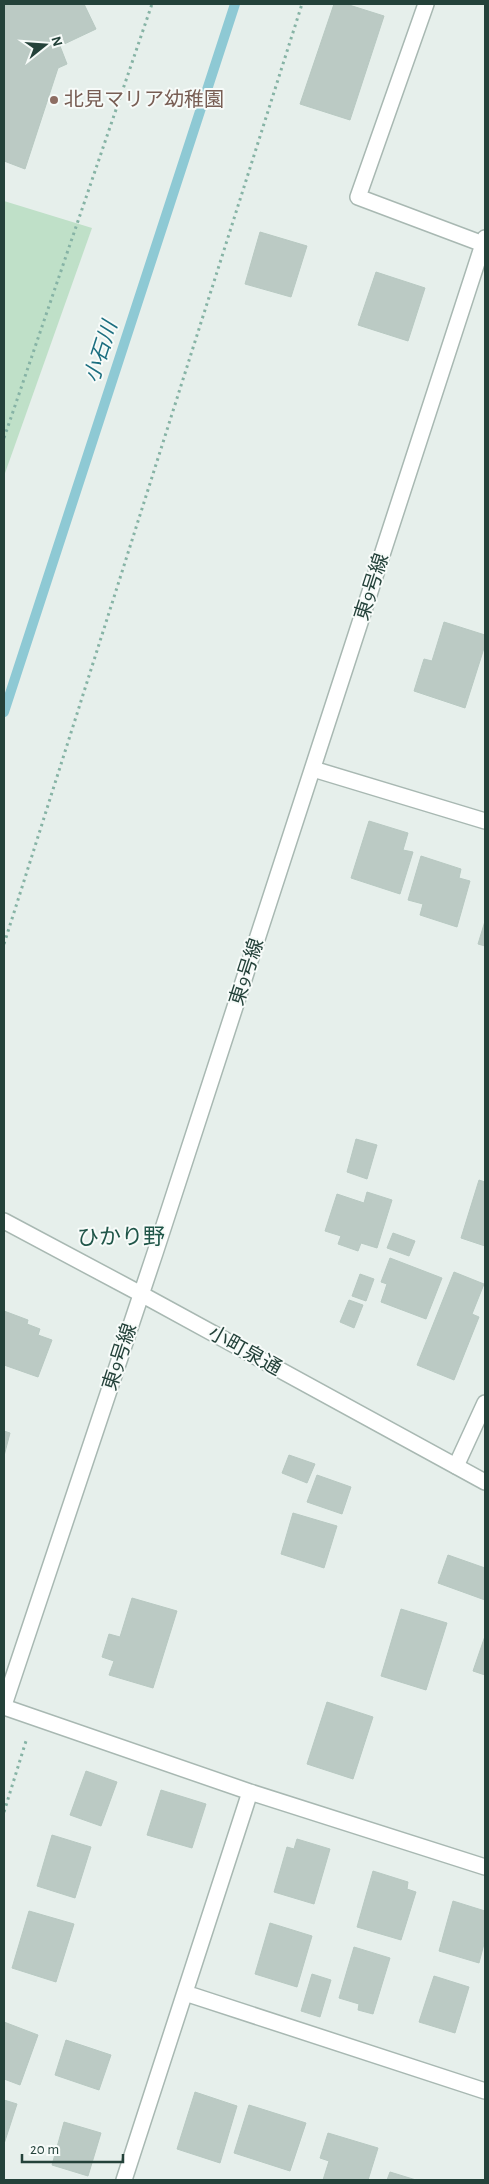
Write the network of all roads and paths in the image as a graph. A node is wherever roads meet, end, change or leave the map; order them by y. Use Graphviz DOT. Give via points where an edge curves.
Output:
graph roads {
  1 [pos="152,4"];
  2 [pos="302,4"];
  3 [pos="426,4"];
  4 [pos="484,241"];
  5 [pos="4,438"];
  6 [pos="313,769"];
  7 [pos="485,821"];
  8 [pos="4,944"];
  9 [pos="4,1221"];
  10 [pos="141,1294"];
  11 [pos="485,1403"];
  12 [pos="456,1466"];
  13 [pos="485,1482"];
  14 [pos="4,1706"];
  15 [pos="33,1717"];
  16 [pos="250,1792"];
  17 [pos="4,1812"];
  18 [pos="485,1867"];
  19 [pos="185,1993"];
  20 [pos="485,2091"];
  21 [pos="124,2180"];
  1 -- 5 [label="path"];
  2 -- 8 [label="path"];
  3 -- 4 [label="street" via="358,197"];
  4 -- 6 [label="street, 東9号線"];
  6 -- 7 [label="street"];
  6 -- 10 [label="street, 東9号線"];
  9 -- 10 [label="street, 小町泉通"];
  10 -- 12 [label="street, 小町泉通"];
  10 -- 14 [label="street, 東9号線"];
  11 -- 12 [label="street"];
  12 -- 13 [label="street, 小町泉通"];
  14 -- 15 [label="street"];
  15 -- 16 [label="street"];
  15 -- 17 [label="path"];
  16 -- 18 [label="street"];
  16 -- 19 [label="street"];
  19 -- 20 [label="street"];
  19 -- 21 [label="street"];
}
